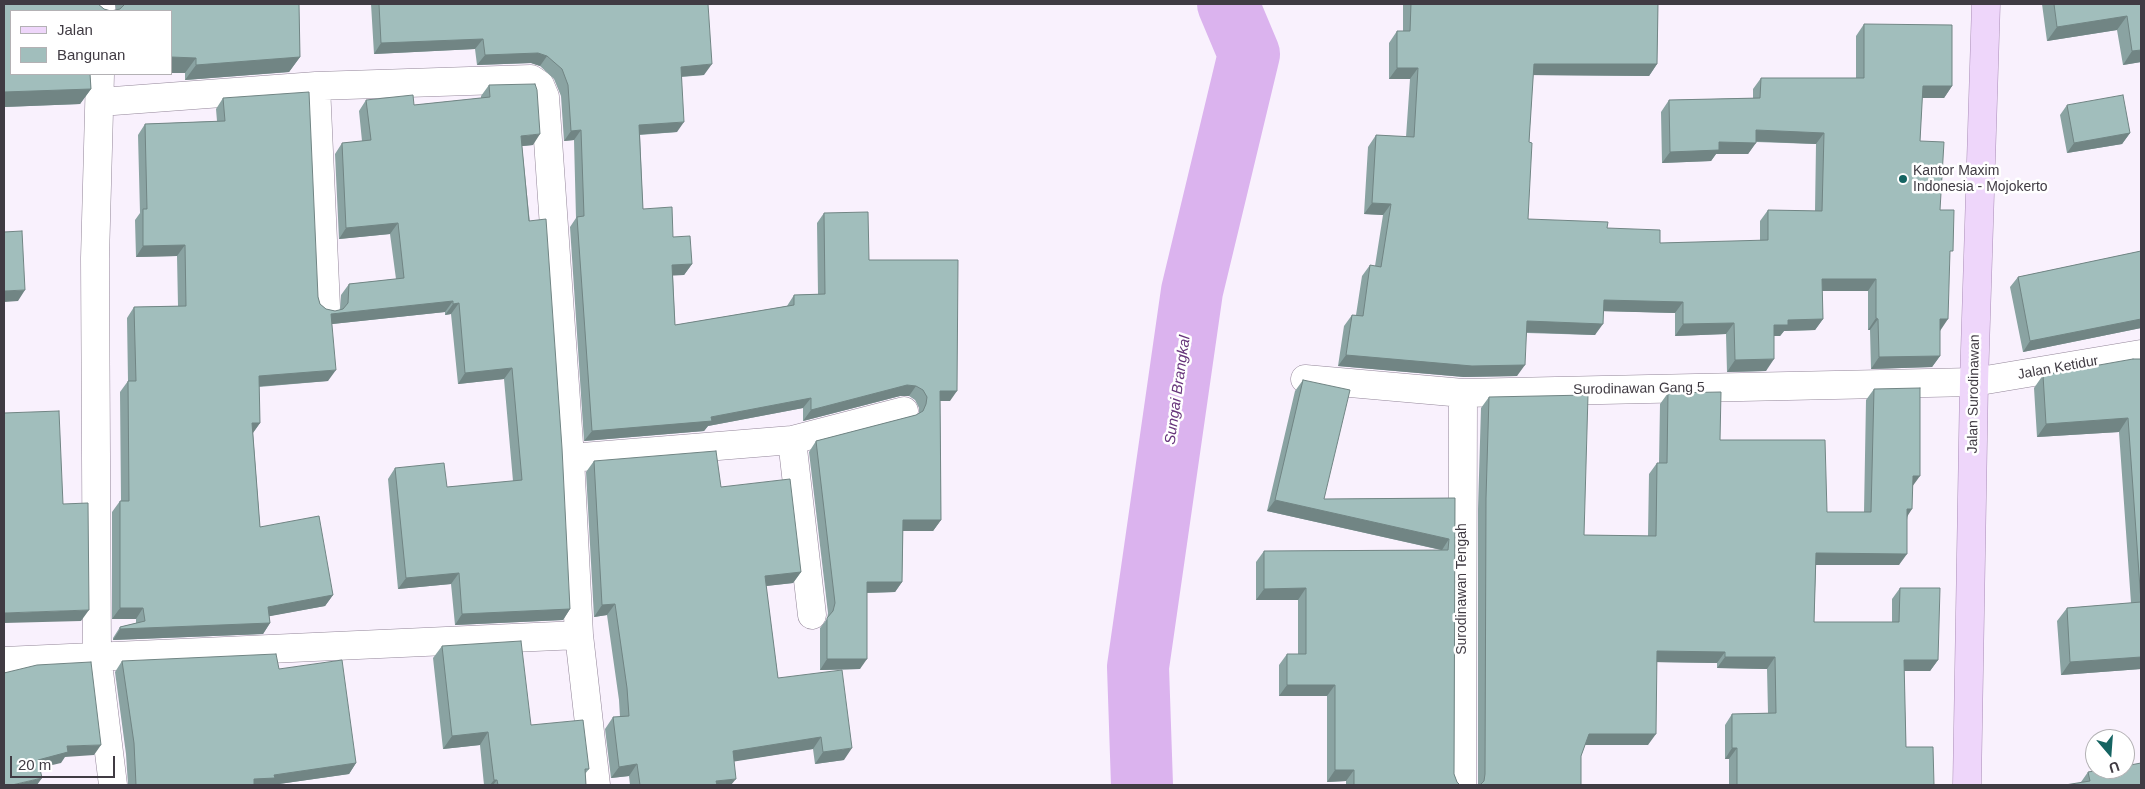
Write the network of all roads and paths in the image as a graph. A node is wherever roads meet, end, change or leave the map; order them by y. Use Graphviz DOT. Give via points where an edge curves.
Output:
graph roads {
  1 [pos="1986,4"];
  2 [pos="100,75"];
  3 [pos="316,86"];
  4 [pos="100,102"];
  5 [pos="326,307"];
  6 [pos="2141,354"];
  7 [pos="1305,380"];
  8 [pos="1974,382"];
  9 [pos="1462,393"];
  10 [pos="904,411"];
  11 [pos="792,440"];
  12 [pos="570,458"];
  13 [pos="812,615"];
  14 [pos="579,635"];
  15 [pos="97,655"];
  16 [pos="4,660"];
  17 [pos="113,785"];
  18 [pos="596,785"];
  19 [pos="1462,785"];
  20 [pos="1967,785"];
  1 -- 8 [label="main road, Jalan Surodinawan"];
  2 -- 4 [label="street"];
  3 -- 4 [label="street"];
  3 -- 5 [label="street"];
  3 -- 12 [label="street" via="531,79 540,85 545,97"];
  4 -- 15 [label="street" via="95,258"];
  6 -- 8 [label="street, Jalan Ketidur"];
  7 -- 9 [label="street, Surodinawan Gang 5"];
  8 -- 9 [label="street, Surodinawan Gang 5"];
  8 -- 20 [label="main road, Jalan Surodinawan"];
  9 -- 19 [label="street, Surodinawan Tengah"];
  10 -- 11 [label="street"];
  11 -- 12 [label="street"];
  11 -- 13 [label="street"];
  12 -- 14 [label="street"];
  14 -- 15 [label="street"];
  14 -- 18 [label="street"];
  15 -- 16 [label="street"];
  15 -- 17 [label="street"];
}
